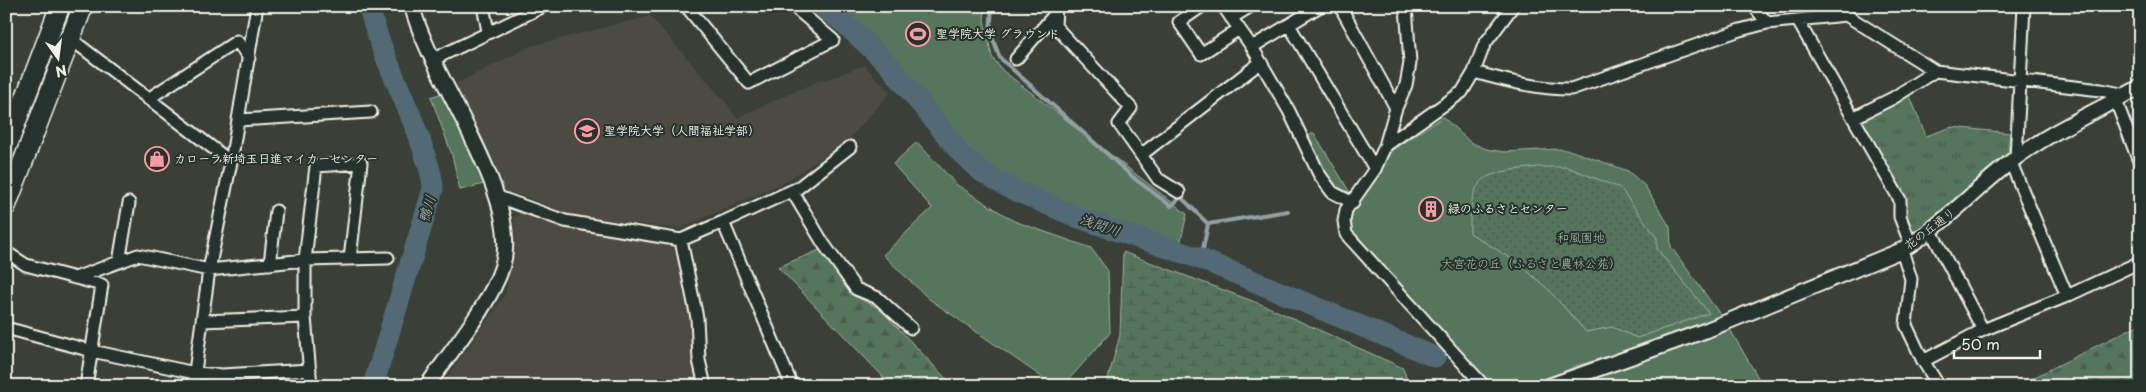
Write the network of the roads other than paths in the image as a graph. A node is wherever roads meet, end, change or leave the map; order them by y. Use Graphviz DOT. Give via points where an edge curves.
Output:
graph roads {
  1 [pos="83,6"];
  2 [pos="257,6"];
  3 [pos="412,6"];
  4 [pos="482,6"];
  5 [pos="544,6"];
  6 [pos="686,6"];
  7 [pos="793,6"];
  8 [pos="1202,6"];
  9 [pos="1223,6"];
  10 [pos="1251,6"];
  11 [pos="1320,6"];
  12 [pos="1340,6"];
  13 [pos="1406,6"];
  14 [pos="1513,6"];
  15 [pos="1754,6"];
  16 [pos="2024,6"];
  17 [pos="60,7"];
  18 [pos="1056,10"];
  19 [pos="1231,18"];
  20 [pos="1798,21"];
  21 [pos="1767,23"];
  22 [pos="1288,25"];
  23 [pos="1239,29"];
  24 [pos="488,31"];
  25 [pos="71,39"];
  26 [pos="1252,47"];
  27 [pos="249,58"];
  28 [pos="1016,59"];
  29 [pos="432,60"];
  30 [pos="1261,62"];
  31 [pos="1935,71"];
  32 [pos="1474,72"];
  33 [pos="2020,81"];
  34 [pos="2140,88"];
  35 [pos="148,98"];
  36 [pos="2121,98"];
  37 [pos="1396,108"];
  38 [pos="370,112"];
  39 [pos="1855,117"];
  40 [pos="239,120"];
  41 [pos="1385,146"];
  42 [pos="850,147"];
  43 [pos="6,149"];
  44 [pos="1141,155"];
  45 [pos="2013,160"];
  46 [pos="231,162"];
  47 [pos="2140,164"];
  48 [pos="1375,169"];
  49 [pos="792,191"];
  50 [pos="1179,192"];
  51 [pos="498,198"];
  52 [pos="129,202"];
  53 [pos="1353,202"];
  54 [pos="6,206"];
  55 [pos="276,211"];
  56 [pos="723,222"];
  57 [pos="1930,231"];
  58 [pos="680,240"];
  59 [pos="1907,248"];
  60 [pos="6,252"];
  61 [pos="388,258"];
  62 [pos="350,259"];
  63 [pos="304,260"];
  64 [pos="119,262"];
  65 [pos="2140,262"];
  66 [pos="270,264"];
  67 [pos="209,270"];
  68 [pos="76,278"];
  69 [pos="2067,296"];
  70 [pos="305,317"];
  71 [pos="202,321"];
  72 [pos="6,328"];
  73 [pos="911,328"];
  74 [pos="1983,330"];
  75 [pos="92,351"];
  76 [pos="1923,361"];
  77 [pos="310,370"];
  78 [pos="195,373"];
  79 [pos="86,386"];
  80 [pos="192,386"];
  81 [pos="311,386"];
  82 [pos="427,386"];
  83 [pos="705,386"];
  84 [pos="792,386"];
  85 [pos="1484,386"];
  86 [pos="1549,386"];
  87 [pos="1938,386"];
  1 -- 25 [label="highway"];
  2 -- 27 [label="street"];
  3 -- 29 [label="street"];
  4 -- 24 [label="street"];
  5 -- 24 [label="street"];
  6 -- 7 [label="street" via="749,83 833,40"];
  8 -- 23 [label="street" via="1179,22 1201,54"];
  9 -- 19 [label="street"];
  10 -- 19 [label="street"];
  11 -- 22 [label="street"];
  12 -- 37 [label="street"];
  13 -- 37 [label="street" via="1410,63 1406,85"];
  14 -- 32 [label="street" via="1484,46"];
  15 -- 21 [label="street"];
  16 -- 33 [label="street"];
  17 -- 43 [label="highway"];
  18 -- 28 [label="street"];
  18 -- 44 [label="street" via="1055,26 1132,108 1119,124"];
  19 -- 23 [label="street"];
  20 -- 21 [label="street"];
  20 -- 31 [label="street" via="1846,15"];
  20 -- 39 [label="street"];
  21 -- 32 [label="street" via="1571,89 1509,82"];
  22 -- 26 [label="street"];
  22 -- 48 [label="street"];
  23 -- 26 [label="street"];
  24 -- 29 [label="street"];
  25 -- 35 [label="street"];
  25 -- 54 [label="highway"];
  26 -- 30 [label="street"];
  27 -- 35 [label="street" via="237,40"];
  27 -- 40 [label="street"];
  29 -- 51 [label="street" via="476,146"];
  30 -- 44 [label="street"];
  30 -- 53 [label="street" via="1319,174 1332,192"];
  31 -- 33 [label="street"];
  31 -- 39 [label="street"];
  32 -- 41 [label="street" via="1462,92"];
  33 -- 36 [label="street" via="2101,90"];
  33 -- 45 [label="street"];
  34 -- 36 [label="street, 花の丘通り"];
  35 -- 46 [label="street"];
  36 -- 45 [label="street, 花の丘通り" via="2039,142"];
  36 -- 47 [label="street"];
  37 -- 41 [label="street"];
  38 -- 40 [label="street"];
  39 -- 59 [label="street" via="1900,200"];
  40 -- 46 [label="street"];
  41 -- 48 [label="street"];
  42 -- 49 [label="street"];
  44 -- 50 [label="street" via="1158,179"];
  45 -- 57 [label="street, 花の丘通り"];
  45 -- 69 [label="street"];
  46 -- 67 [label="street"];
  48 -- 53 [label="street"];
  49 -- 56 [label="street"];
  49 -- 73 [label="street" via="822,243 856,289 878,298"];
  51 -- 58 [label="street" via="564,221"];
  51 -- 82 [label="street" via="504,233 502,266 487,299"];
  52 -- 64 [label="street"];
  53 -- 85 [label="street" via="1346,210 1346,234"];
  55 -- 66 [label="street"];
  56 -- 58 [label="street"];
  56 -- 84 [label="street"];
  57 -- 59 [label="street, 花の丘通り"];
  57 -- 74 [label="street"];
  58 -- 83 [label="street" via="697,318 699,360"];
  59 -- 76 [label="street" via="1911,279 1906,325"];
  59 -- 86 [label="street, 花の丘通り" via="1643,353"];
  60 -- 68 [label="street" via="26,265"];
  61 -- 62 [label="street"];
  62 -- 63 [label="street"];
  62 -- 63 [label="street" via="361,163 316,166"];
  63 -- 66 [label="street"];
  63 -- 70 [label="street"];
  64 -- 67 [label="street" via="138,255"];
  64 -- 68 [label="street"];
  65 -- 69 [label="street"];
  66 -- 67 [label="street"];
  67 -- 71 [label="street"];
  68 -- 75 [label="street" via="102,286"];
  69 -- 74 [label="street"];
  70 -- 71 [label="street"];
  70 -- 77 [label="street"];
  71 -- 78 [label="street"];
  72 -- 75 [label="street"];
  74 -- 76 [label="street"];
  75 -- 78 [label="street"];
  75 -- 79 [label="street"];
  76 -- 87 [label="street"];
  77 -- 78 [label="street" via="222,375"];
  77 -- 81 [label="street"];
  78 -- 80 [label="street"];
}
